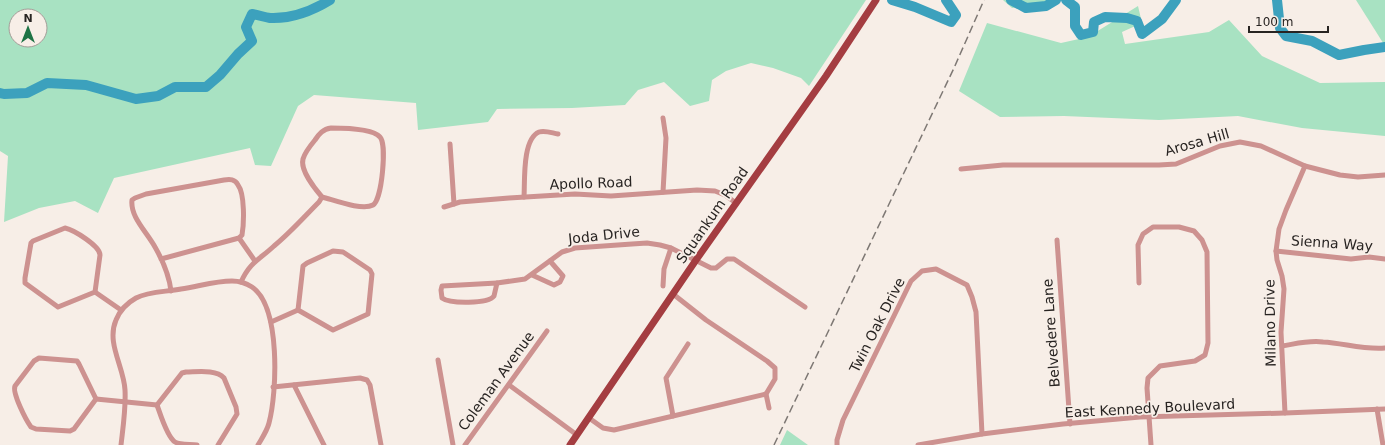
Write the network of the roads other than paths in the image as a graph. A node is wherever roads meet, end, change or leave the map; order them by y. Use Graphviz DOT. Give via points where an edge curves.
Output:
graph roads {
  1 [pos="876,0"];
  2 [pos="663,118"];
  3 [pos="558,134"];
  4 [pos="450,144"];
  5 [pos="1305,166"];
  6 [pos="961,169"];
  7 [pos="1385,174"];
  8 [pos="663,192"];
  9 [pos="322,197"];
  10 [pos="524,198"];
  11 [pos="736,203"];
  12 [pos="454,204"];
  13 [pos="444,207"];
  14 [pos="240,238"];
  15 [pos="1056,240"];
  16 [pos="671,248"];
  17 [pos="1276,250"];
  18 [pos="162,259"];
  19 [pos="1385,259"];
  20 [pos="696,260"];
  21 [pos="255,261"];
  22 [pos="550,261"];
  23 [pos="532,275"];
  24 [pos="241,282"];
  25 [pos="497,283"];
  26 [pos="1139,283"];
  27 [pos="663,286"];
  28 [pos="171,291"];
  29 [pos="95,292"];
  30 [pos="673,294"];
  31 [pos="805,307"];
  32 [pos="121,310"];
  33 [pos="298,310"];
  34 [pos="271,322"];
  35 [pos="547,331"];
  36 [pos="688,344"];
  37 [pos="1282,346"];
  38 [pos="1385,348"];
  39 [pos="438,360"];
  40 [pos="294,385"];
  41 [pos="509,385"];
  42 [pos="273,387"];
  43 [pos="766,394"];
  44 [pos="96,399"];
  45 [pos="125,401"];
  46 [pos="157,405"];
  47 [pos="769,408"];
  48 [pos="1377,409"];
  49 [pos="1385,409"];
  50 [pos="1285,413"];
  51 [pos="673,416"];
  52 [pos="1150,417"];
  53 [pos="588,418"];
  54 [pos="1070,424"];
  55 [pos="982,434"];
  56 [pos="577,435"];
  57 [pos="121,445"];
  58 [pos="197,445"];
  59 [pos="218,445"];
  60 [pos="258,445"];
  61 [pos="324,445"];
  62 [pos="381,445"];
  63 [pos="453,445"];
  64 [pos="465,445"];
  65 [pos="570,445"];
  66 [pos="837,445"];
  67 [pos="918,445"];
  68 [pos="1151,445"];
  69 [pos="1383,445"];
  1 -- 11 [label="main road, Squankum Road"];
  2 -- 8 [label="street" via="666,138"];
  3 -- 10 [label="street" via="547,131 539,132 532,137 526,157"];
  4 -- 12 [label="street"];
  5 -- 6 [label="street, Arosa Hill" via="1261,146 1240,142 1220,146 1176,164 1003,165"];
  5 -- 7 [label="street, Arosa Hill" via="1358,177"];
  5 -- 17 [label="street, Milano Drive" via="1279,228"];
  8 -- 10 [label="street, Apollo Road"];
  8 -- 11 [label="street, Apollo Road" via="716,191"];
  9 -- 9 [label="street" via="367,207 376,203 384,156 380,137 346,128 327,128 321,132 307,150 303,167"];
  9 -- 21 [label="street" via="275,246"];
  10 -- 12 [label="street, Apollo Road"];
  11 -- 20 [label="main road, Squankum Road"];
  12 -- 13 [label="street, Apollo Road"];
  14 -- 18 [label="street"];
  14 -- 18 [label="street" via="243,231 242,200 238,185 231,179 154,192 134,198 133,211"];
  14 -- 21 [label="street"];
  15 -- 54 [label="street, Belvedere Lane"];
  16 -- 20 [label="street, Joda Drive"];
  16 -- 22 [label="street, Joda Drive" via="647,243 575,248 562,252"];
  16 -- 27 [label="street" via="664,268"];
  17 -- 19 [label="street, Sienna Way" via="1351,259"];
  17 -- 37 [label="street, Milano Drive" via="1284,289"];
  18 -- 28 [label="street"];
  20 -- 30 [label="main road, Squankum Road"];
  20 -- 31 [label="street, Joda Drive" via="714,269 726,259 734,259"];
  21 -- 24 [label="street"];
  22 -- 23 [label="street, Joda Drive"];
  22 -- 23 [label="street" via="563,276 560,282 554,285"];
  23 -- 25 [label="street, Joda Drive" via="526,279"];
  24 -- 28 [label="street" via="221,282"];
  24 -- 34 [label="street" via="253,287 258,293"];
  25 -- 25 [label="street, Joda Drive" via="442,286 442,298 453,302 488,300 494,296"];
  26 -- 52 [label="street" via="1138,245 1143,234 1153,227 1179,227 1194,231 1202,240 1207,252 1208,343 1205,355 1195,361 1160,366 1148,378"];
  28 -- 32 [label="street" via="142,295"];
  29 -- 29 [label="street" via="100,252 96,247 65,228 31,243 25,283 56,307 62,307"];
  29 -- 32 [label="street"];
  30 -- 43 [label="street" via="775,368 775,379"];
  30 -- 53 [label="main road, Squankum Road"];
  32 -- 45 [label="street" via="113,329 113,338 125,383"];
  33 -- 33 [label="street" via="333,330 368,314 372,274 370,270 339,251 304,264"];
  33 -- 34 [label="street"];
  34 -- 42 [label="street" via="276,356"];
  35 -- 41 [label="street, Coleman Avenue"];
  36 -- 51 [label="street" via="666,378"];
  37 -- 38 [label="street" via="1322,341 1374,349"];
  37 -- 50 [label="street, Milano Drive"];
  39 -- 63 [label="street"];
  40 -- 42 [label="street"];
  40 -- 61 [label="street"];
  40 -- 62 [label="street" via="360,378 367,380"];
  41 -- 56 [label="street"];
  41 -- 64 [label="street, Coleman Avenue"];
  42 -- 60 [label="street" via="268,424"];
  43 -- 47 [label="street"];
  43 -- 51 [label="street"];
  44 -- 44 [label="street" via="79,364 72,360 38,358 14,389 28,423 36,429 70,431"];
  44 -- 45 [label="street"];
  45 -- 46 [label="street"];
  45 -- 57 [label="street"];
  46 -- 58 [label="street" via="173,440"];
  46 -- 59 [label="street" via="182,373 221,375 237,414"];
  48 -- 49 [label="street, East Kennedy Boulevard"];
  48 -- 50 [label="street, East Kennedy Boulevard"];
  48 -- 69 [label="street"];
  50 -- 52 [label="street, East Kennedy Boulevard"];
  51 -- 53 [label="street" via="614,430 603,428"];
  52 -- 54 [label="street, East Kennedy Boulevard"];
  52 -- 68 [label="street"];
  53 -- 56 [label="main road, Squankum Road"];
  54 -- 55 [label="street, East Kennedy Boulevard"];
  55 -- 66 [label="street, Twin Oak Drive" via="976,312 972,297 967,285 936,269 922,270 911,281 843,420"];
  55 -- 67 [label="street, East Kennedy Boulevard"];
  56 -- 65 [label="main road, Squankum Road"];
}
